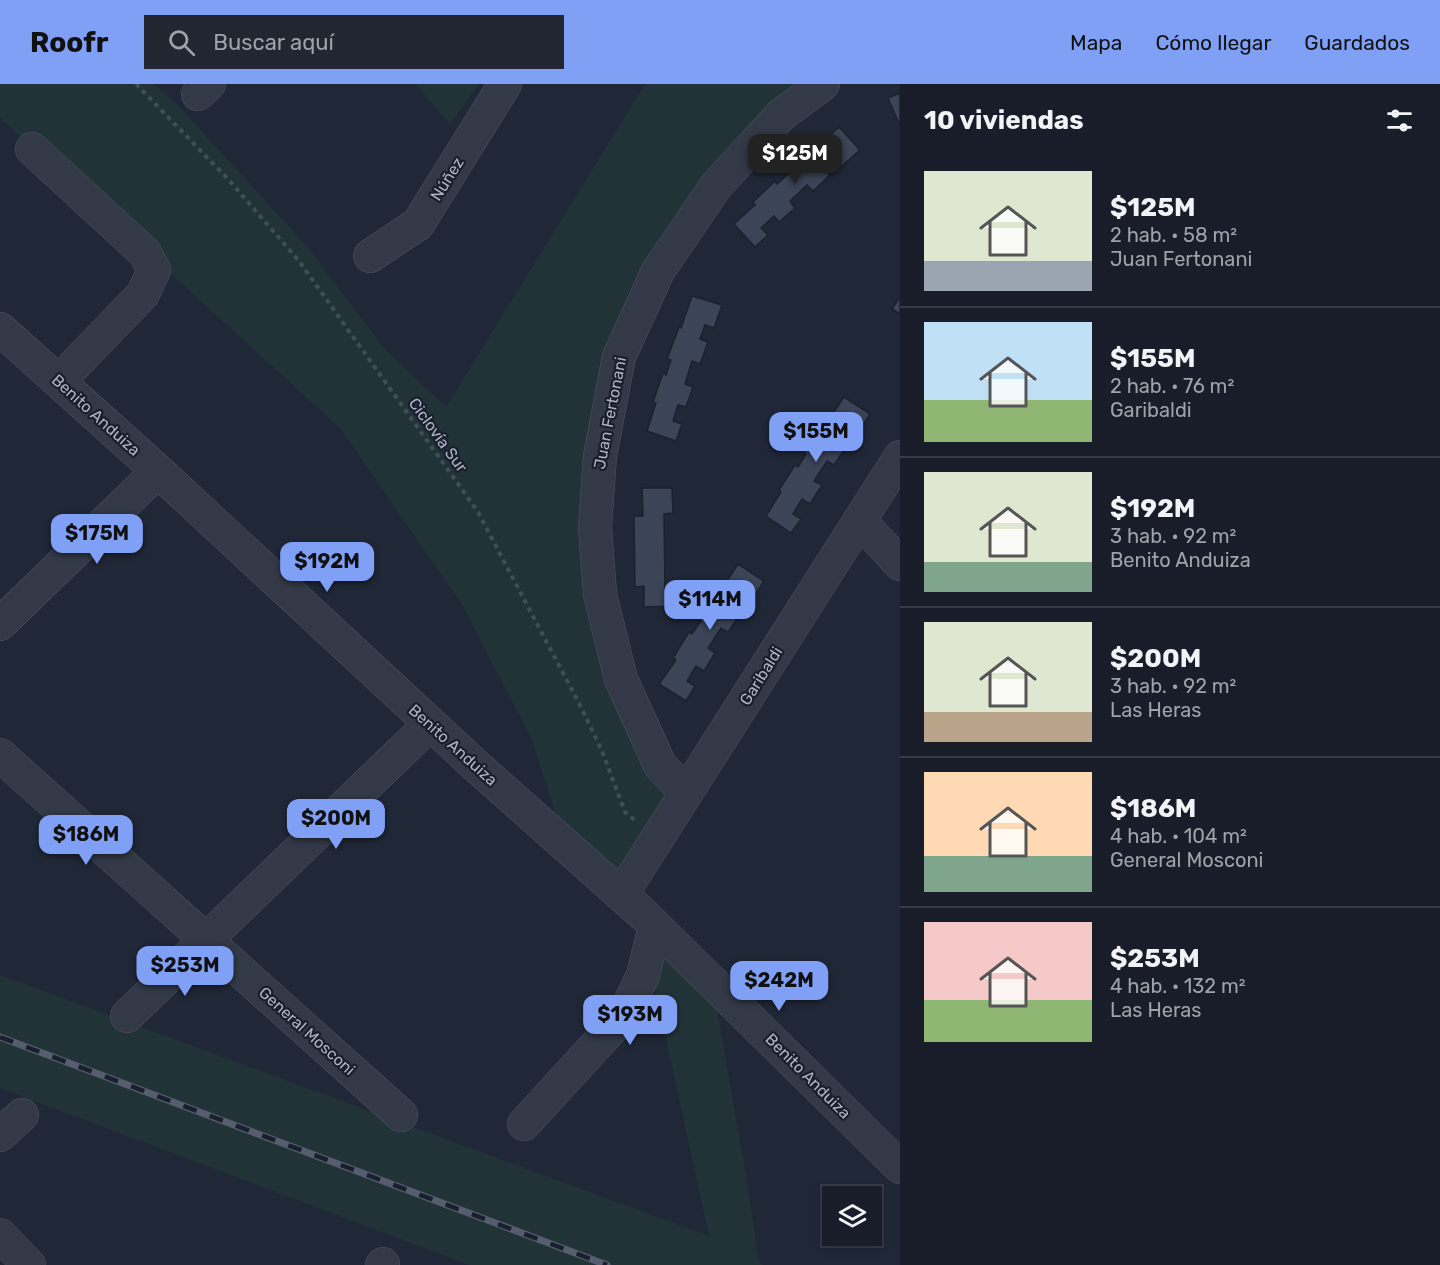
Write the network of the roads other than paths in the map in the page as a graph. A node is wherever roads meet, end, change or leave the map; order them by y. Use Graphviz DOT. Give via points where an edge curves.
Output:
graph roads {
  1 [pos="505,84"];
  2 [pos="823,84"];
  3 [pos="32,149"];
  4 [pos="370,256"];
  5 [pos="0,329"];
  6 [pos="59,381"];
  7 [pos="900,457"];
  8 [pos="158,471"];
  9 [pos="860,521"];
  10 [pos="900,564"];
  11 [pos="0,624"];
  12 [pos="430,724"];
  13 [pos="0,755"];
  14 [pos="687,793"];
  15 [pos="622,894"];
  16 [pos="655,926"];
  17 [pos="206,940"];
  18 [pos="127,1016"];
  19 [pos="401,1115"];
  20 [pos="524,1124"];
  21 [pos="900,1167"];
  22 [pos="0,1235"];
  23 [pos="29,1265"];
  1 -- 4 [label="street, Núñez" via="418,224"];
  2 -- 14 [label="street, Juan Fertonani" via="782,115 716,186 680,237 658,271 619,357 612,390 600,456 595,527 600,594 621,680 660,765"];
  3 -- 6 [label="street" via="144,252 154,270 143,294"];
  5 -- 6 [label="street, Benito Anduiza"];
  6 -- 8 [label="street, Benito Anduiza"];
  7 -- 9 [label="street, Garibaldi"];
  8 -- 11 [label="street"];
  8 -- 12 [label="street, Benito Anduiza"];
  9 -- 10 [label="street"];
  9 -- 14 [label="street, Garibaldi"];
  12 -- 15 [label="street, Benito Anduiza"];
  12 -- 17 [label="street"];
  13 -- 17 [label="street, General Mosconi"];
  14 -- 15 [label="street, Garibaldi"];
  15 -- 16 [label="street, Benito Anduiza"];
  16 -- 20 [label="street" via="643,975 624,1015"];
  16 -- 21 [label="street, Benito Anduiza"];
  17 -- 18 [label="street"];
  17 -- 19 [label="street, General Mosconi"];
  22 -- 23 [label="street"];
}
